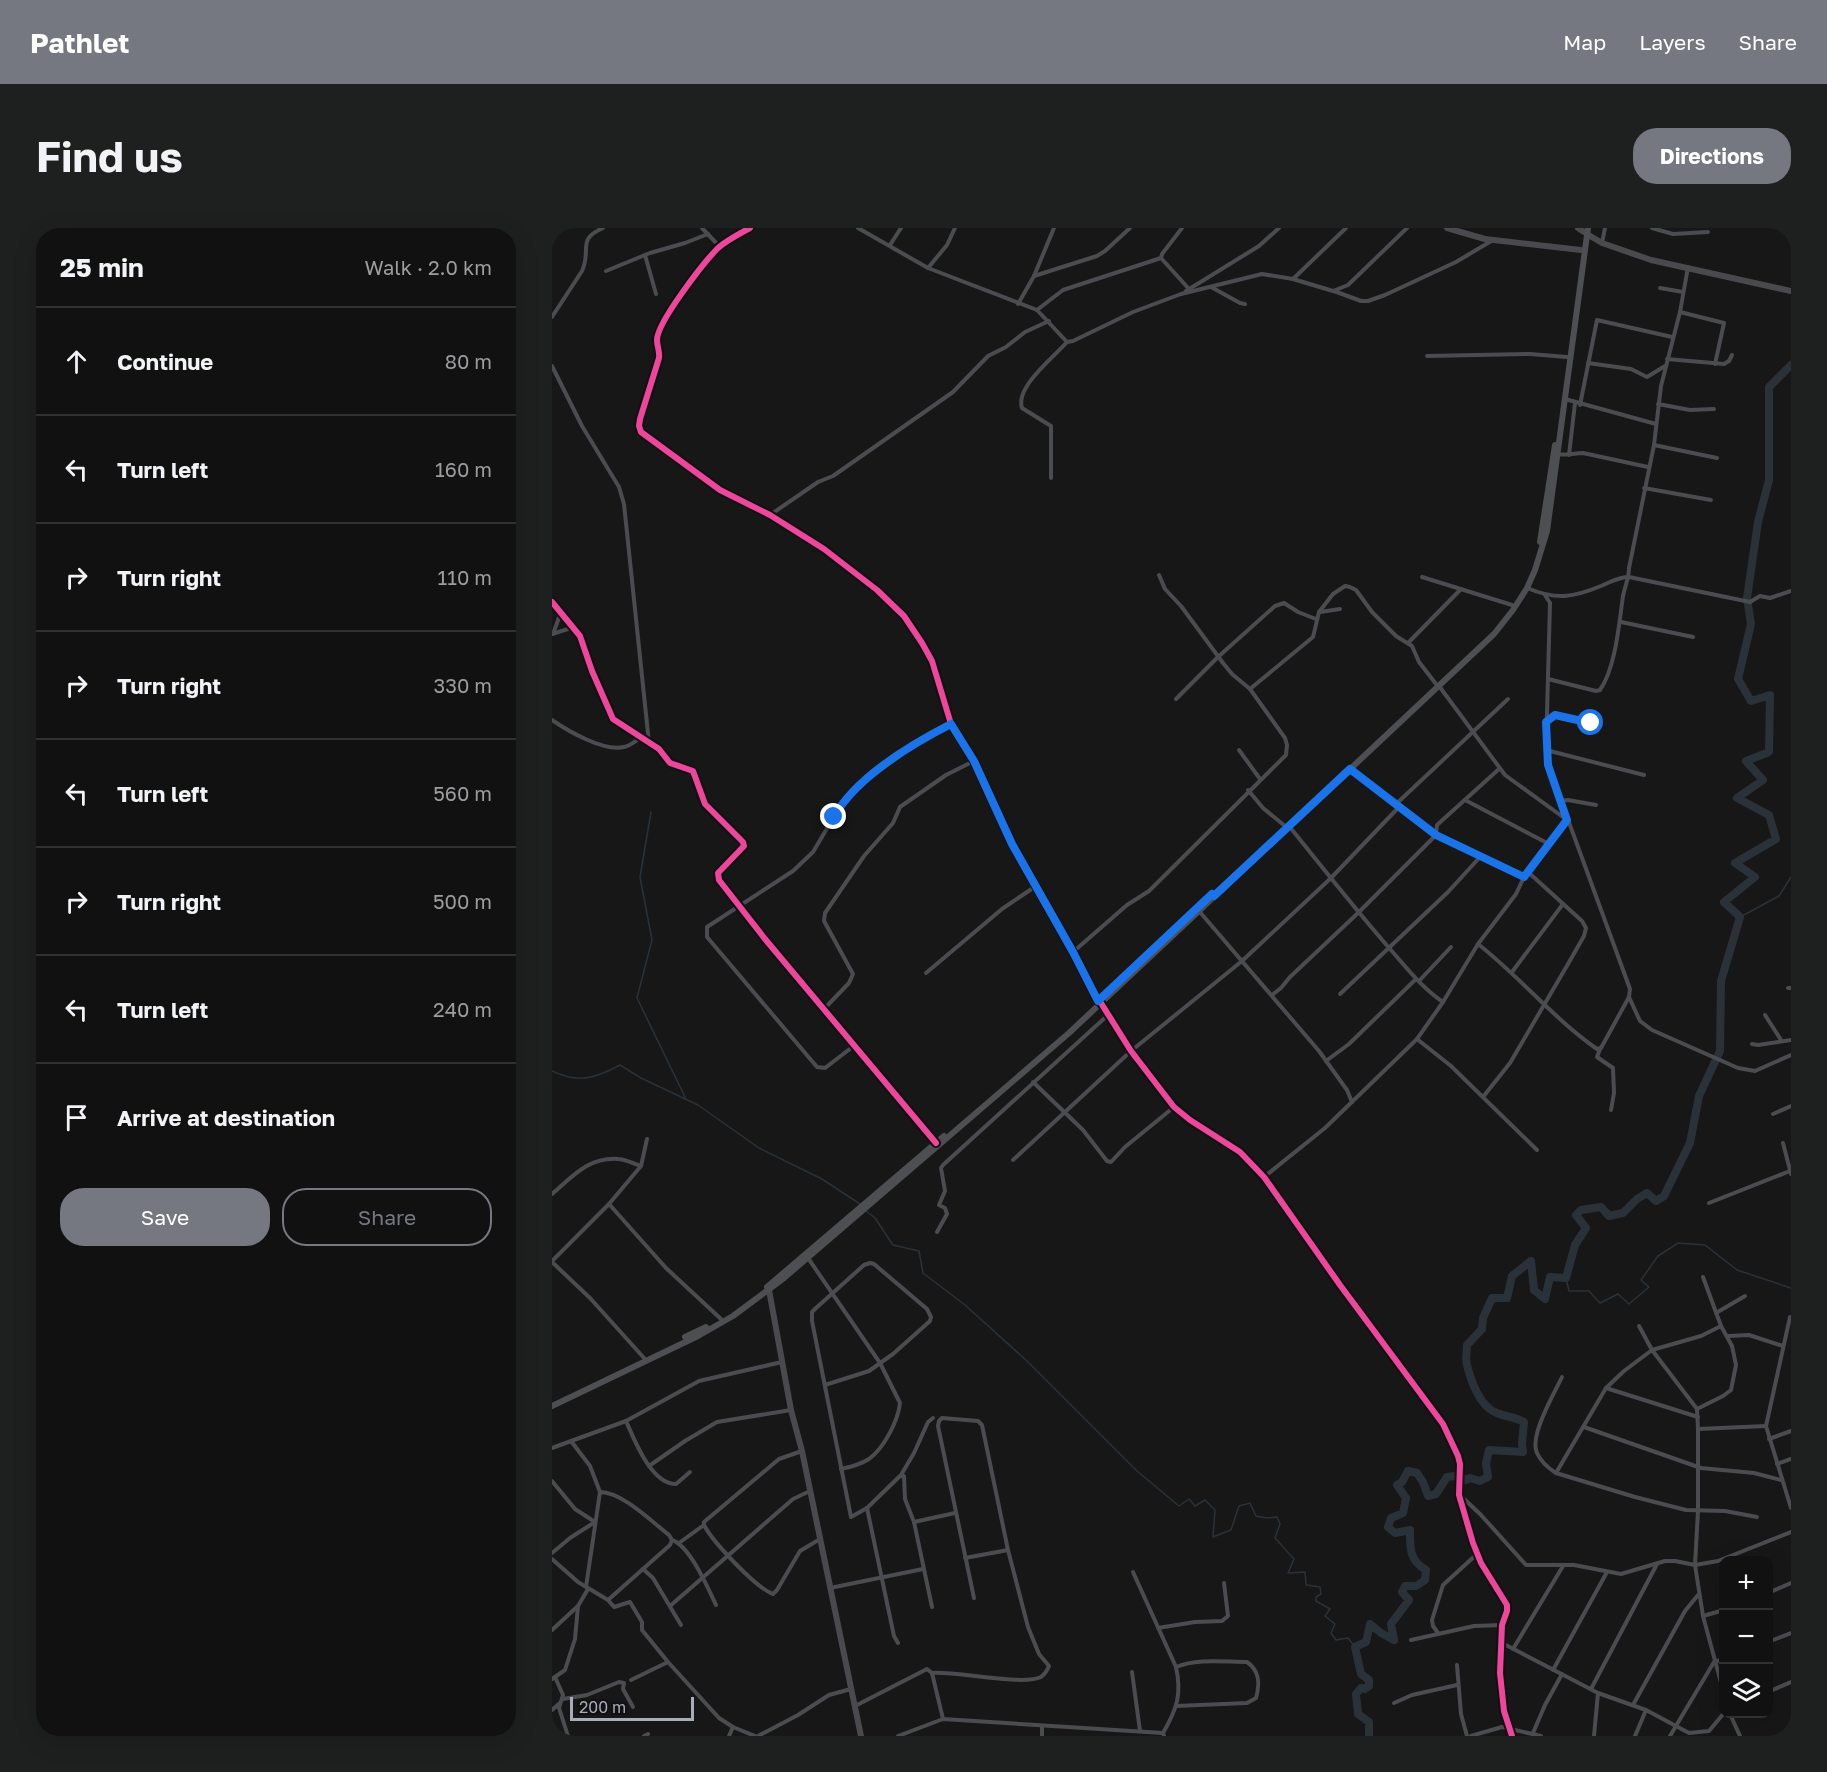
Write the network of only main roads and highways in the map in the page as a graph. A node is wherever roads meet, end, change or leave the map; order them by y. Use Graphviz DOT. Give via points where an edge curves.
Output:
graph roads {
  1 [pos="1586,231"];
  2 [pos="1574,320"];
  3 [pos="1438,685"];
  4 [pos="1287,826"];
  5 [pos="1213,895"];
  6 [pos="1099,1002"];
  7 [pos="552,1404"];
  1 -- 2 [label="main road"];
  1 -- 2 [label="main road"];
  2 -- 3 [label="main road" via="1542,535 1531,569 1512,605 1491,632"];
  2 -- 3 [label="main road" via="1547,531 1535,570 1513,610 1494,634"];
  3 -- 4 [label="main road"];
  3 -- 4 [label="main road"];
  4 -- 5 [label="main road"];
  5 -- 6 [label="main road"];
  5 -- 6 [label="main road"];
  6 -- 7 [label="main road" via="772,1282 721,1319"];
  6 -- 7 [label="main road" via="1069,1033 769,1290 706,1331"];
}
